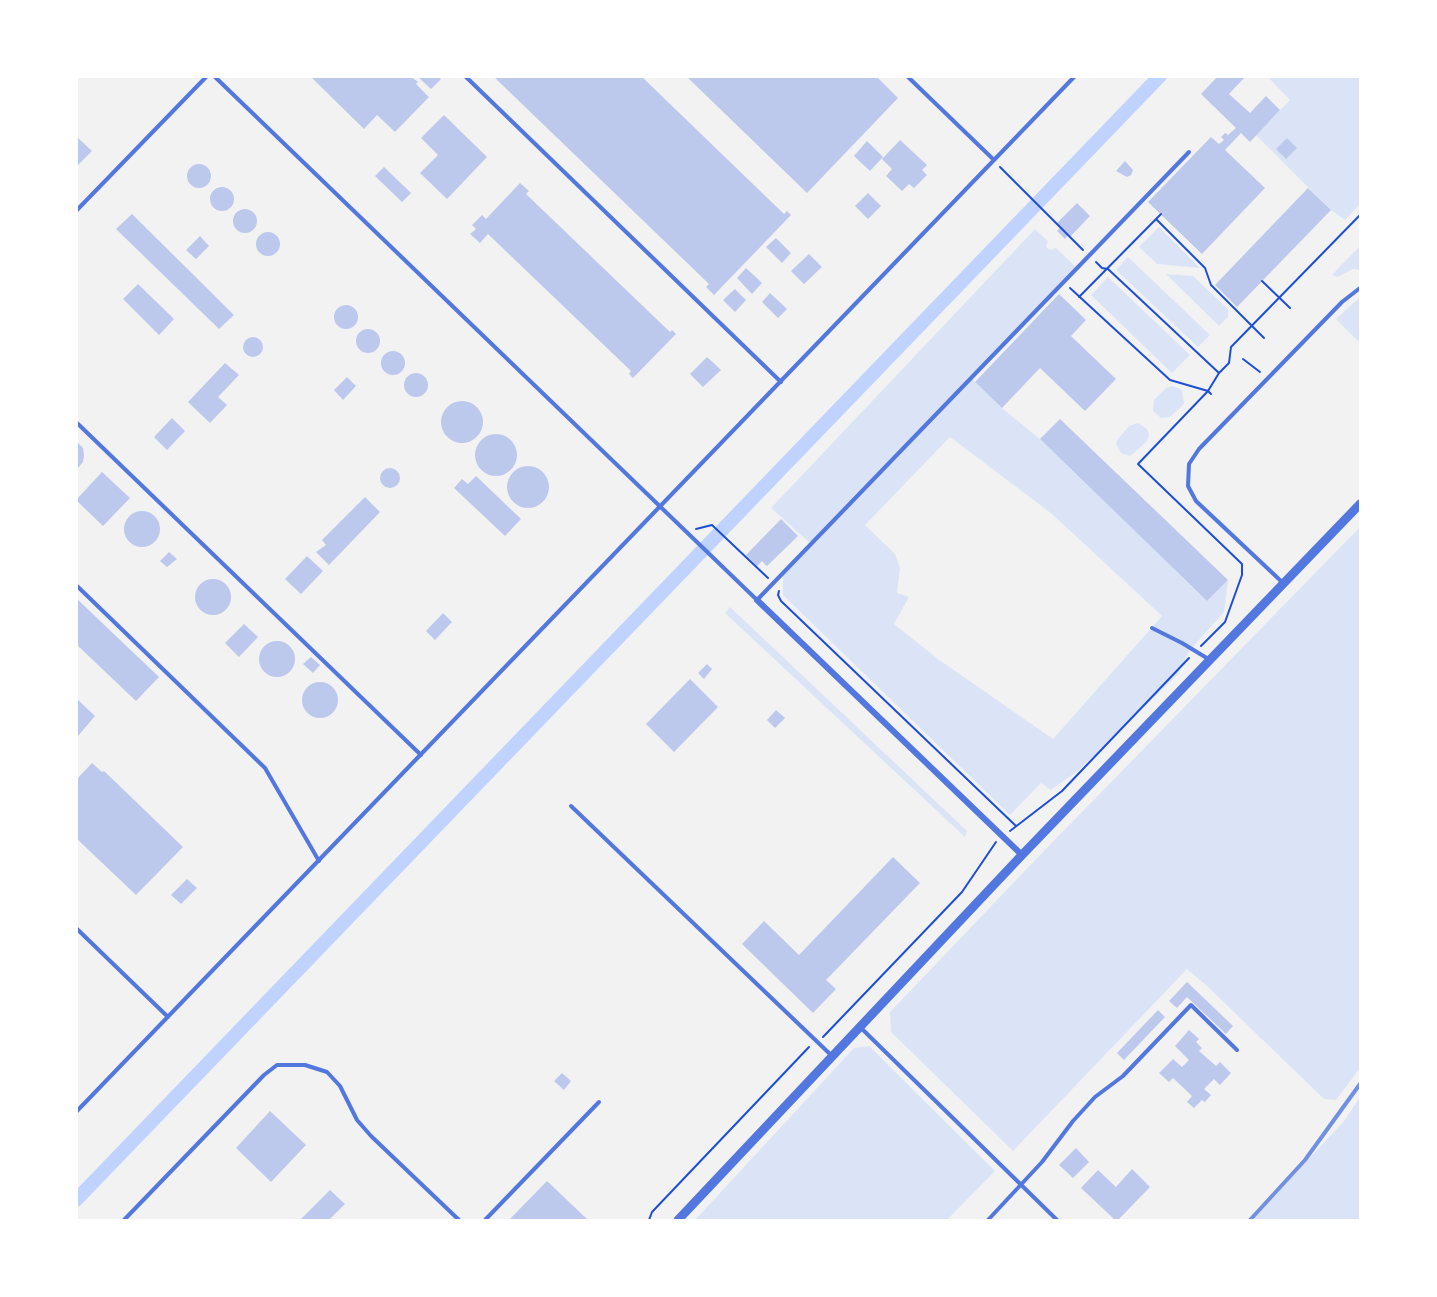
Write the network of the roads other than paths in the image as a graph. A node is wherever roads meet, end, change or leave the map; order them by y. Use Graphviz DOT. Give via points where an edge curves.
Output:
graph roads {
  1 [pos="207,76"];
  2 [pos="214,76"];
  3 [pos="465,76"];
  4 [pos="907,76"];
  5 [pos="1075,76"];
  6 [pos="1189,152"];
  7 [pos="994,160"];
  8 [pos="76,211"];
  9 [pos="1360,288"];
  10 [pos="781,382"];
  11 [pos="76,422"];
  12 [pos="1360,504"];
  13 [pos="660,507"];
  14 [pos="1283,584"];
  15 [pos="76,585"];
  16 [pos="757,600"];
  17 [pos="1152,628"];
  18 [pos="1211,660"];
  19 [pos="421,755"];
  20 [pos="571,806"];
  21 [pos="1022,855"];
  22 [pos="319,861"];
  23 [pos="76,928"];
  24 [pos="168,1017"];
  25 [pos="859,1027"];
  26 [pos="1237,1050"];
  27 [pos="832,1055"];
  28 [pos="599,1102"];
  29 [pos="76,1112"];
  30 [pos="1021,1185"];
  31 [pos="124,1221"];
  32 [pos="459,1221"];
  33 [pos="485,1221"];
  34 [pos="678,1221"];
  35 [pos="988,1221"];
  36 [pos="1057,1221"];
  1 -- 8 [label="lane"];
  2 -- 13 [label="lane"];
  3 -- 10 [label="lane"];
  4 -- 7 [label="lane"];
  5 -- 7 [label="lane"];
  6 -- 16 [label="lane"];
  7 -- 10 [label="lane"];
  9 -- 14 [label="lane" via="1194,454 1189,464 1187,479 1196,501"];
  10 -- 13 [label="lane"];
  11 -- 19 [label="lane"];
  12 -- 14 [label="street"];
  13 -- 16 [label="lane"];
  13 -- 19 [label="lane"];
  14 -- 18 [label="street"];
  15 -- 22 [label="lane" via="265,768"];
  16 -- 21 [label="street"];
  17 -- 18 [label="lane"];
  18 -- 21 [label="street"];
  19 -- 22 [label="lane"];
  20 -- 27 [label="lane"];
  21 -- 25 [label="street"];
  22 -- 24 [label="lane"];
  23 -- 24 [label="lane"];
  24 -- 29 [label="lane"];
  25 -- 27 [label="street"];
  25 -- 30 [label="lane"];
  26 -- 30 [label="lane" via="1191,1005 1123,1076 1095,1097"];
  27 -- 34 [label="street"];
  28 -- 33 [label="lane"];
  30 -- 35 [label="lane"];
  30 -- 36 [label="lane"];
  31 -- 32 [label="lane" via="278,1065 305,1065 327,1072 370,1136"];
}
